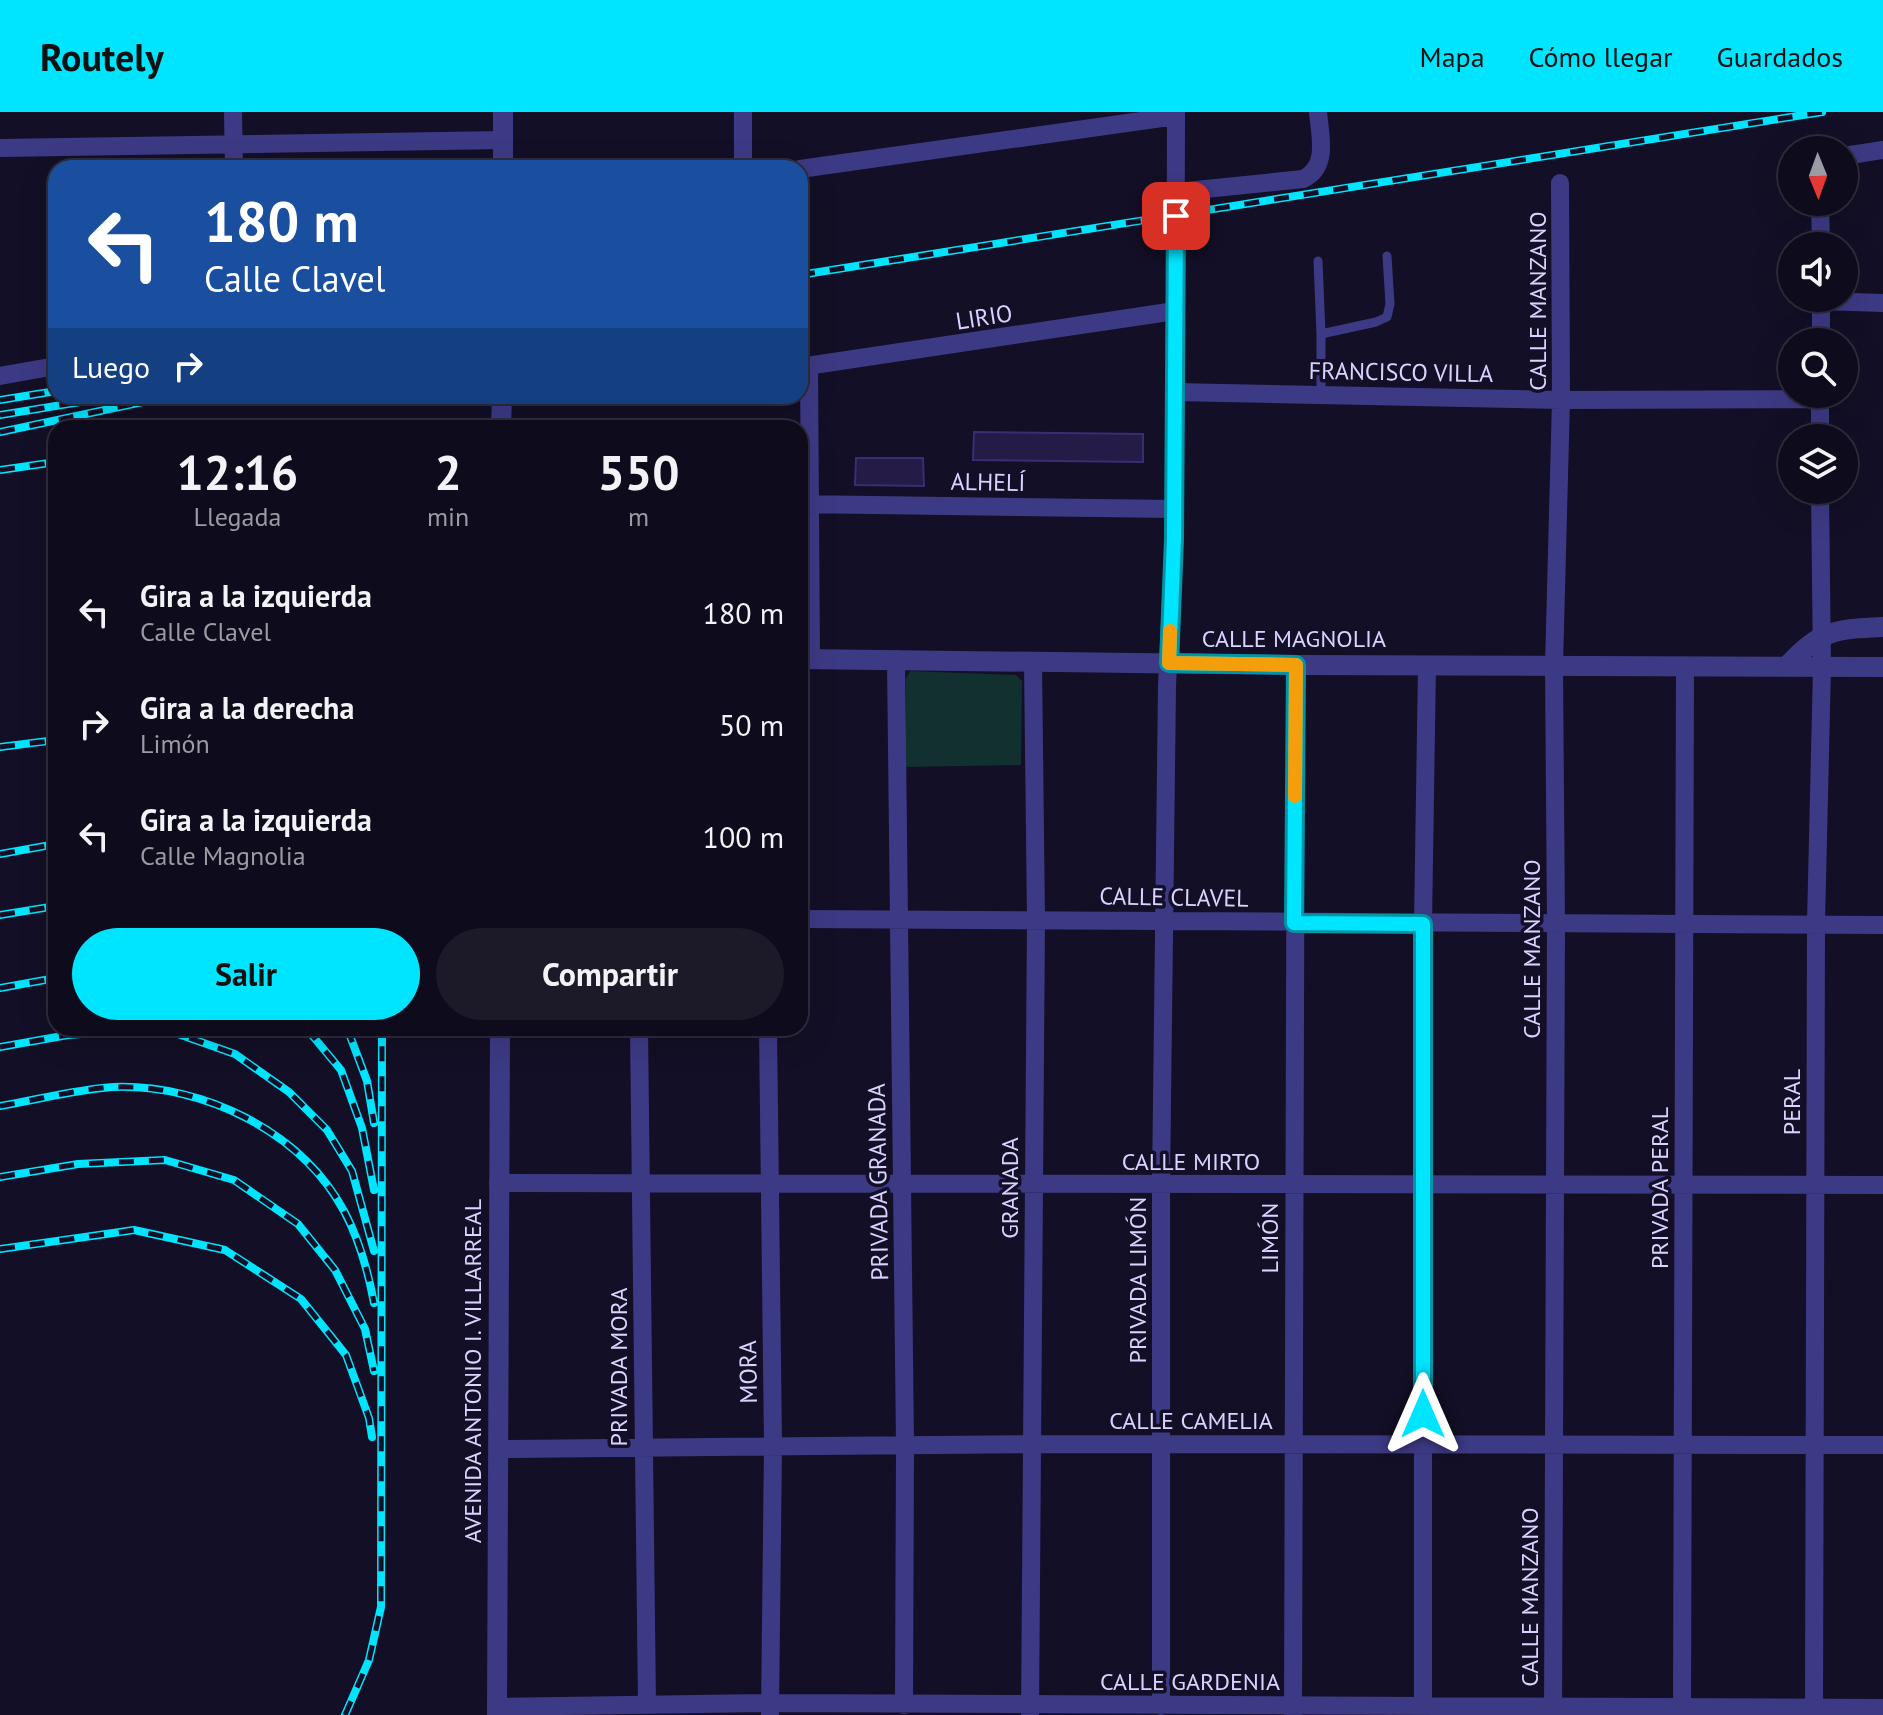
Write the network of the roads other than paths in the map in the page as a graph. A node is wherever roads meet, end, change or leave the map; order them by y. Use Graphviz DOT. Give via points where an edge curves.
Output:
graph roads {
  1 [pos="233,112"];
  2 [pos="503,112"];
  3 [pos="743,112"];
  4 [pos="1318,112"];
  5 [pos="1176,114"];
  6 [pos="503,140"];
  7 [pos="233,145"];
  8 [pos="0,148"];
  9 [pos="1883,150"];
  10 [pos="1858,154"];
  11 [pos="234,160"];
  12 [pos="503,160"];
  13 [pos="743,160"];
  14 [pos="808,168"];
  15 [pos="1560,183"];
  16 [pos="1176,192"];
  17 [pos="1387,256"];
  18 [pos="1318,261"];
  19 [pos="1858,302"];
  20 [pos="1883,303"];
  21 [pos="1175,311"];
  22 [pos="1321,334"];
  23 [pos="808,366"];
  24 [pos="48,367"];
  25 [pos="0,376"];
  26 [pos="1174,392"];
  27 [pos="1321,394"];
  28 [pos="1778,397"];
  29 [pos="1561,400"];
  30 [pos="808,504"];
  31 [pos="1820,504"];
  32 [pos="1175,509"];
  33 [pos="1883,627"];
  34 [pos="1821,636"];
  35 [pos="808,659"];
  36 [pos="896,659"];
  37 [pos="1033,662"];
  38 [pos="1169,663"];
  39 [pos="1296,665"];
  40 [pos="1427,665"];
  41 [pos="1554,666"];
  42 [pos="1787,666"];
  43 [pos="1685,667"];
  44 [pos="1883,667"];
  45 [pos="1822,668"];
  46 [pos="808,919"];
  47 [pos="899,920"];
  48 [pos="1036,920"];
  49 [pos="1166,921"];
  50 [pos="1294,923"];
  51 [pos="1816,923"];
  52 [pos="1423,924"];
  53 [pos="1556,924"];
  54 [pos="1683,924"];
  55 [pos="1883,925"];
  56 [pos="500,1036"];
  57 [pos="639,1036"];
  58 [pos="768,1036"];
  59 [pos="498,1183"];
  60 [pos="641,1184"];
  61 [pos="768,1184"];
  62 [pos="1161,1184"];
  63 [pos="1423,1184"];
  64 [pos="1815,1184"];
  65 [pos="902,1185"];
  66 [pos="1032,1185"];
  67 [pos="1682,1185"];
  68 [pos="1883,1185"];
  69 [pos="1293,1186"];
  70 [pos="1554,1186"];
  71 [pos="1423,1443"];
  72 [pos="1032,1444"];
  73 [pos="1160,1444"];
  74 [pos="1294,1444"];
  75 [pos="1554,1444"];
  76 [pos="773,1445"];
  77 [pos="905,1445"];
  78 [pos="1816,1445"];
  79 [pos="1883,1445"];
  80 [pos="1685,1446"];
  81 [pos="643,1447"];
  82 [pos="499,1449"];
  83 [pos="647,1705"];
  84 [pos="904,1705"];
  85 [pos="1161,1706"];
  86 [pos="1423,1706"];
  87 [pos="1682,1708"];
  88 [pos="1883,1708"];
  89 [pos="770,1709"];
  90 [pos="1030,1710"];
  91 [pos="1293,1710"];
  92 [pos="497,1711"];
  93 [pos="1553,1711"];
  94 [pos="1814,1711"];
  1 -- 7 [label="street"];
  2 -- 6 [label="street"];
  3 -- 13 [label="street"];
  4 -- 16 [label="street" via="1321,155 1317,169 1303,179"];
  5 -- 14 [label="street"];
  5 -- 16 [label="street, PRIVADA LIMÓN"];
  6 -- 7 [label="street"];
  6 -- 12 [label="street"];
  7 -- 8 [label="street"];
  7 -- 11 [label="street"];
  9 -- 10 [label="street"];
  15 -- 29 [label="street, CALLE MANZANO"];
  16 -- 21 [label="street, PRIVADA LIMÓN"];
  17 -- 22 [label="lane" via="1387,317"];
  18 -- 22 [label="lane"];
  19 -- 20 [label="street"];
  21 -- 23 [label="street, LIRIO"];
  21 -- 26 [label="street, PRIVADA LIMÓN"];
  22 -- 27 [label="lane"];
  24 -- 25 [label="street"];
  26 -- 27 [label="street, FRANCISCO VILLA"];
  26 -- 32 [label="street, PRIVADA LIMÓN"];
  27 -- 29 [label="street, FRANCISCO VILLA"];
  28 -- 29 [label="street, FRANCISCO VILLA"];
  29 -- 41 [label="street, CALLE MANZANO"];
  30 -- 32 [label="street, ALHELÍ"];
  31 -- 34 [label="street, PERAL"];
  32 -- 38 [label="street, PRIVADA LIMÓN"];
  33 -- 34 [label="street"];
  34 -- 42 [label="street"];
  34 -- 45 [label="street, PERAL"];
  35 -- 36 [label="street, CALLE MAGNOLIA"];
  36 -- 37 [label="street, CALLE MAGNOLIA"];
  36 -- 47 [label="street, PRIVADA GRANADA"];
  37 -- 38 [label="street, CALLE MAGNOLIA"];
  37 -- 48 [label="street, GRANADA"];
  38 -- 39 [label="street, CALLE MAGNOLIA"];
  38 -- 49 [label="street, PRIVADA LIMÓN"];
  39 -- 40 [label="street, CALLE MAGNOLIA"];
  39 -- 50 [label="street, LIMÓN"];
  40 -- 41 [label="street, CALLE MAGNOLIA"];
  40 -- 52 [label="street"];
  41 -- 43 [label="street, CALLE MAGNOLIA"];
  41 -- 53 [label="street, CALLE MANZANO"];
  42 -- 43 [label="street, CALLE MAGNOLIA"];
  42 -- 45 [label="street, CALLE MAGNOLIA"];
  43 -- 54 [label="street, PRIVADA PERAL"];
  44 -- 45 [label="street, CALLE MAGNOLIA"];
  45 -- 51 [label="street, PERAL"];
  46 -- 47 [label="street, CALLE CLAVEL"];
  47 -- 48 [label="street, CALLE CLAVEL"];
  47 -- 65 [label="street, PRIVADA GRANADA"];
  48 -- 49 [label="street, CALLE CLAVEL"];
  48 -- 66 [label="street, GRANADA"];
  49 -- 50 [label="street, CALLE CLAVEL"];
  49 -- 62 [label="street, PRIVADA LIMÓN"];
  50 -- 52 [label="street, CALLE CLAVEL"];
  50 -- 69 [label="street, LIMÓN"];
  51 -- 54 [label="street, CALLE CLAVEL"];
  51 -- 55 [label="street, CALLE CLAVEL"];
  51 -- 64 [label="street, PERAL"];
  52 -- 53 [label="street, CALLE CLAVEL"];
  52 -- 63 [label="street"];
  53 -- 54 [label="street, CALLE CLAVEL"];
  53 -- 70 [label="street, CALLE MANZANO"];
  54 -- 67 [label="street, PRIVADA PERAL"];
  56 -- 59 [label="street, AVENIDA ANTONIO I. VILLARREAL"];
  57 -- 60 [label="street, PRIVADA MORA"];
  58 -- 61 [label="street, MORA"];
  59 -- 60 [label="street, CALLE MIRTO"];
  59 -- 82 [label="street, AVENIDA ANTONIO I. VILLARREAL"];
  60 -- 61 [label="street, CALLE MIRTO"];
  60 -- 81 [label="street, PRIVADA MORA"];
  61 -- 65 [label="street, CALLE MIRTO"];
  61 -- 76 [label="street, MORA"];
  62 -- 66 [label="street, CALLE MIRTO"];
  62 -- 69 [label="street, CALLE MIRTO"];
  62 -- 73 [label="street, PRIVADA LIMÓN"];
  63 -- 69 [label="street, CALLE MIRTO"];
  63 -- 70 [label="street, CALLE MIRTO"];
  63 -- 71 [label="street"];
  64 -- 67 [label="street, CALLE MIRTO"];
  64 -- 68 [label="street, CALLE MIRTO"];
  64 -- 78 [label="street, PERAL"];
  65 -- 66 [label="street, CALLE MIRTO"];
  65 -- 77 [label="street, PRIVADA GRANADA"];
  66 -- 72 [label="street, GRANADA"];
  67 -- 70 [label="street, CALLE MIRTO"];
  67 -- 80 [label="street, PRIVADA PERAL"];
  69 -- 74 [label="street, LIMÓN"];
  70 -- 75 [label="street, CALLE MANZANO"];
  71 -- 74 [label="street, CALLE CAMELIA"];
  71 -- 75 [label="street, CALLE CAMELIA"];
  71 -- 86 [label="street"];
  72 -- 73 [label="street, CALLE CAMELIA"];
  72 -- 77 [label="street, CALLE CAMELIA"];
  72 -- 90 [label="street, GRANADA"];
  73 -- 74 [label="street, CALLE CAMELIA"];
  73 -- 85 [label="street, PRIVADA LIMÓN"];
  74 -- 91 [label="street, LIMÓN"];
  75 -- 80 [label="street, CALLE CAMELIA"];
  75 -- 93 [label="street, CALLE MANZANO"];
  76 -- 77 [label="street, CALLE CAMELIA"];
  76 -- 81 [label="street, CALLE CAMELIA"];
  76 -- 89 [label="street, MORA"];
  77 -- 84 [label="street, PRIVADA GRANADA"];
  78 -- 79 [label="street, CALLE CAMELIA"];
  78 -- 80 [label="street, CALLE CAMELIA"];
  78 -- 94 [label="street, PERAL"];
  80 -- 87 [label="street, PRIVADA PERAL"];
  81 -- 82 [label="street, CALLE CAMELIA"];
  81 -- 83 [label="street, PRIVADA MORA"];
  82 -- 92 [label="street, AVENIDA ANTONIO I. VILLARREAL"];
  83 -- 89 [label="street, CALLE GARDENIA"];
  83 -- 92 [label="street, CALLE GARDENIA"];
  84 -- 89 [label="street, CALLE GARDENIA"];
  84 -- 90 [label="street, CALLE GARDENIA"];
  85 -- 90 [label="street, CALLE GARDENIA"];
  85 -- 91 [label="street, CALLE GARDENIA"];
  86 -- 91 [label="street, CALLE GARDENIA"];
  86 -- 93 [label="street, CALLE GARDENIA"];
  87 -- 93 [label="street, CALLE GARDENIA"];
  87 -- 94 [label="street, CALLE GARDENIA"];
  88 -- 94 [label="street, CALLE GARDENIA"];
}
